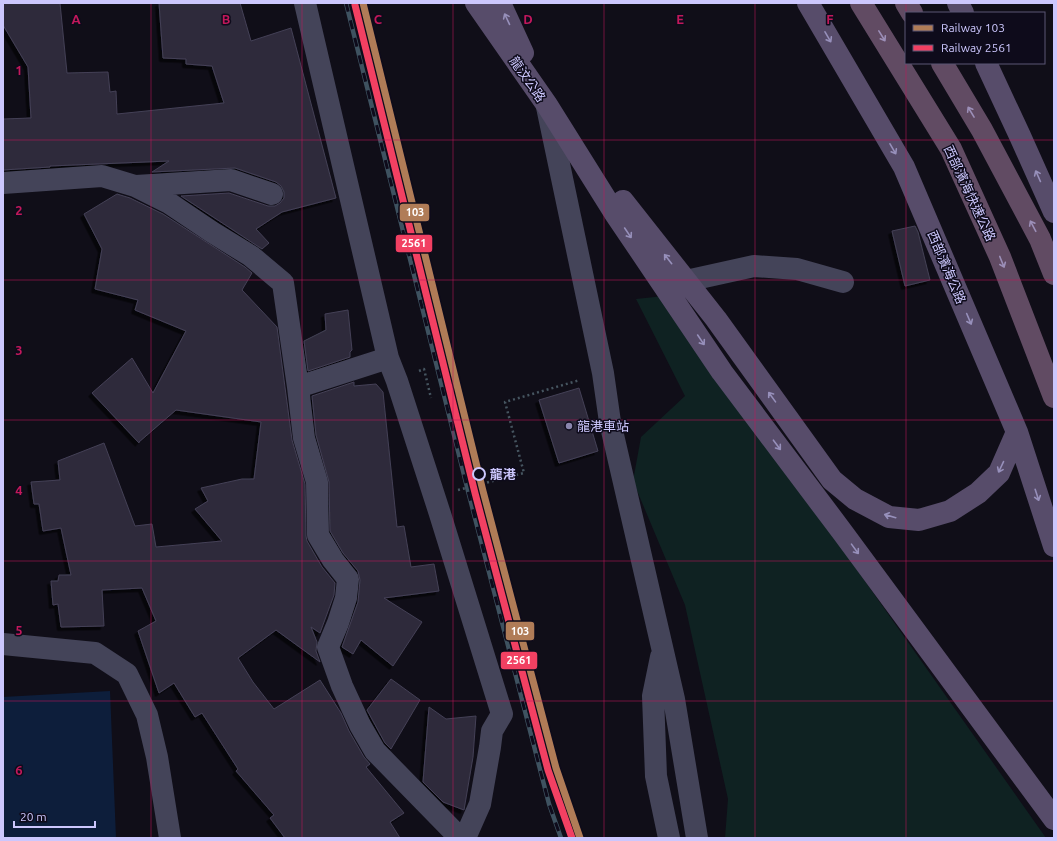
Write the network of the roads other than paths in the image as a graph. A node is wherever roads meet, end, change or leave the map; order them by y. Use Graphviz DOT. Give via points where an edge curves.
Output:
graph roads {
  1 [pos="305,3"];
  2 [pos="476,3"];
  3 [pos="500,3"];
  4 [pos="808,3"];
  5 [pos="861,3"];
  6 [pos="906,3"];
  7 [pos="911,12"];
  8 [pos="943,64"];
  9 [pos="986,64"];
  10 [pos="547,105"];
  11 [pos="3,182"];
  12 [pos="135,186"];
  13 [pos="272,194"];
  14 [pos="1054,212"];
  15 [pos="1054,274"];
  16 [pos="686,281"];
  17 [pos="843,282"];
  18 [pos="388,358"];
  19 [pos="298,387"];
  20 [pos="1054,397"];
  21 [pos="1017,432"];
  22 [pos="1054,546"];
  23 [pos="3,644"];
  24 [pos="662,648"];
  25 [pos="1054,819"];
  26 [pos="170,838"];
  27 [pos="460,838"];
  28 [pos="465,838"];
  29 [pos="669,838"];
  30 [pos="697,838"];
  1 -- 18 [label="street"];
  2 -- 10 [label="main road, 龍汶公路"];
  10 -- 3 [label="main road, 龍汶公路, one-way"];
  4 -- 21 [label="main road, 西部濱海公路, one-way" via="904,168"];
  5 -- 20 [label="highway, 西部濱海快速公路, one-way" via="951,149 1000,257"];
  6 -- 7 [label="highway"];
  15 -- 8 [label="highway, one-way" via="1040,239 982,130"];
  14 -- 9 [label="main road, one-way"];
  16 -- 10 [label="main road, one-way"];
  10 -- 24 [label="street" via="603,373 610,422"];
  10 -- 25 [label="main road, one-way" via="614,212 722,372"];
  11 -- 12 [label="street" via="102,176"];
  12 -- 13 [label="street" via="231,180"];
  12 -- 19 [label="street" via="170,203 251,256 283,283"];
  16 -- 17 [label="street" via="754,266 796,269"];
  21 -- 16 [label="main road, one-way" via="999,473 978,493 950,511 919,520 889,517 855,499 832,480"];
  18 -- 19 [label="street"];
  18 -- 28 [label="street" via="502,714 492,731 480,804"];
  19 -- 27 [label="street" via="304,438 317,482 318,535 348,579 346,598 328,647 342,686 375,751"];
  21 -- 22 [label="main road, 西部濱海公路, one-way"];
  23 -- 26 [label="street" via="95,653 127,674 147,715"];
  24 -- 29 [label="street" via="653,696 655,761"];
  24 -- 30 [label="street" via="674,699"];
}
